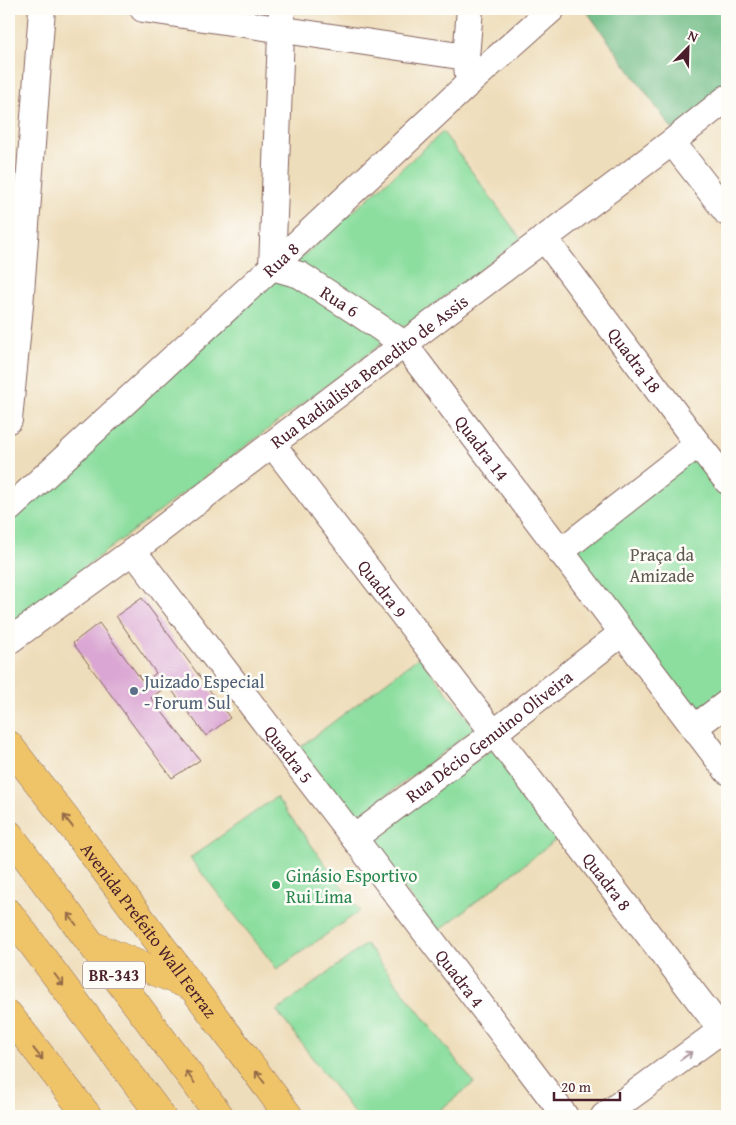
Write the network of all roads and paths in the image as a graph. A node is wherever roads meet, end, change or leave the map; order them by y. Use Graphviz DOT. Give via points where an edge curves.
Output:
graph roads {
  1 [pos="42,9"];
  2 [pos="143,9"];
  3 [pos="470,9"];
  4 [pos="552,9"];
  5 [pos="281,19"];
  6 [pos="466,58"];
  7 [pos="469,83"];
  8 [pos="727,98"];
  9 [pos="672,142"];
  10 [pos="727,213"];
  11 [pos="544,238"];
  12 [pos="272,267"];
  13 [pos="14,299"];
  14 [pos="404,344"];
  15 [pos="9,420"];
  16 [pos="272,444"];
  17 [pos="698,444"];
  18 [pos="727,481"];
  19 [pos="9,509"];
  20 [pos="133,551"];
  21 [pos="560,552"];
  22 [pos="622,633"];
  23 [pos="9,641"];
  24 [pos="727,703"];
  25 [pos="694,728"];
  26 [pos="494,733"];
  27 [pos="9,745"];
  28 [pos="727,771"];
  29 [pos="9,834"];
  30 [pos="354,838"];
  31 [pos="9,913"];
  32 [pos="92,945"];
  33 [pos="192,987"];
  34 [pos="9,1015"];
  35 [pos="726,1031"];
  36 [pos="88,1116"];
  37 [pos="161,1116"];
  38 [pos="220,1116"];
  39 [pos="289,1116"];
  40 [pos="565,1116"];
  41 [pos="604,1116"];
  1 -- 13 [label="street"];
  2 -- 5 [label="street"];
  3 -- 6 [label="street"];
  4 -- 7 [label="street, Rua 8"];
  5 -- 6 [label="street"];
  5 -- 12 [label="street"];
  6 -- 7 [label="street"];
  7 -- 12 [label="street, Rua 8"];
  8 -- 9 [label="street, Rua Radialista Benedito de Assis"];
  9 -- 10 [label="street"];
  9 -- 11 [label="street, Rua Radialista Benedito de Assis"];
  11 -- 14 [label="street, Rua Radialista Benedito de Assis"];
  11 -- 17 [label="street, Quadra 18"];
  12 -- 14 [label="street, Rua 6" via="300,275"];
  12 -- 19 [label="street, Rua 8"];
  13 -- 15 [label="street"];
  14 -- 16 [label="street, Rua Radialista Benedito de Assis"];
  14 -- 21 [label="street, Quadra 14"];
  16 -- 20 [label="street, Rua Radialista Benedito de Assis"];
  16 -- 26 [label="street, Quadra 9"];
  17 -- 18 [label="street, Quadra 18"];
  17 -- 21 [label="street"];
  20 -- 23 [label="street, Rua Radialista Benedito de Assis"];
  20 -- 30 [label="street, Quadra 5"];
  21 -- 22 [label="street, Quadra 14"];
  22 -- 25 [label="street, Quadra 14"];
  22 -- 26 [label="street, Rua Décio Genuino Oliveira"];
  24 -- 25 [label="street"];
  25 -- 28 [label="street, Quadra 14"];
  26 -- 30 [label="street, Rua Décio Genuino Oliveira"];
  26 -- 35 [label="street, Quadra 8"];
  33 -- 27 [label="main road, Avenida Prefeito Wall Ferraz, one-way"];
  32 -- 29 [label="main road, BR-343, one-way"];
  30 -- 40 [label="street, Quadra 4"];
  31 -- 37 [label="main road, BR-343, one-way"];
  32 -- 33 [label="main road"];
  38 -- 32 [label="main road, BR-343, one-way"];
  39 -- 33 [label="main road, Avenida Prefeito Wall Ferraz, one-way"];
  34 -- 36 [label="main road, one-way"];
  41 -- 35 [label="street, one-way"];
}
